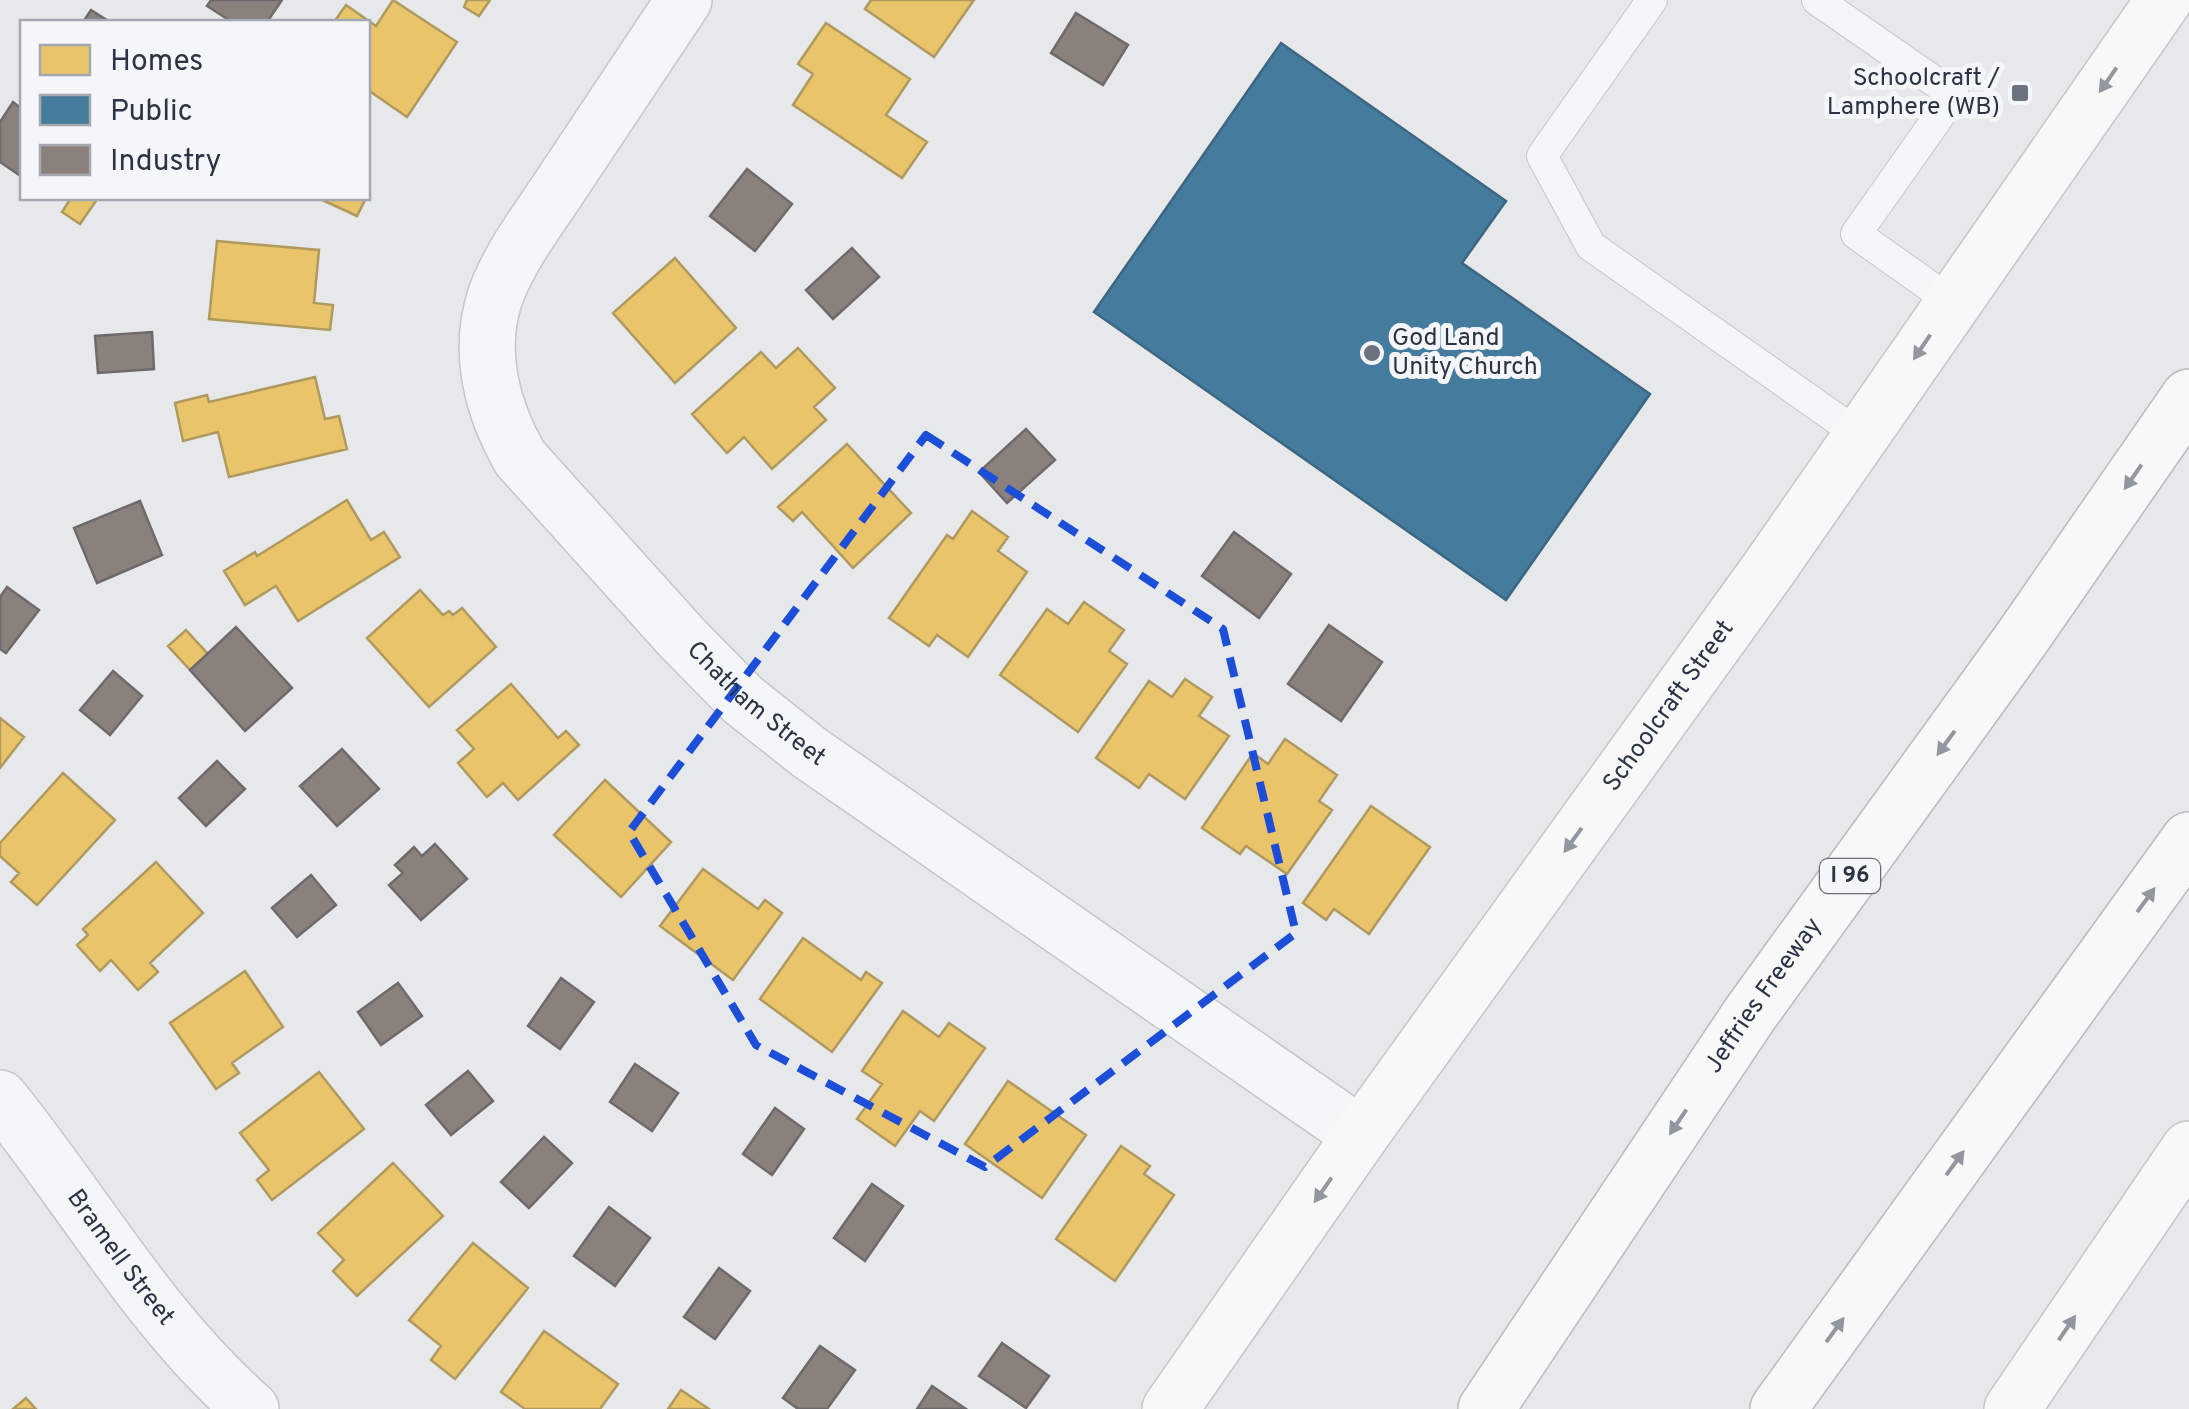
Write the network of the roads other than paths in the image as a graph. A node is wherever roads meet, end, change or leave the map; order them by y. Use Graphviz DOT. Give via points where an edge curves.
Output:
graph roads {
  1 [pos="684,0"];
  2 [pos="1652,0"];
  3 [pos="1817,0"];
  4 [pos="2164,0"];
  5 [pos="1952,302"];
  6 [pos="2189,397"];
  7 [pos="1861,436"];
  8 [pos="2189,840"];
  9 [pos="0,1098"];
  10 [pos="1361,1136"];
  11 [pos="2189,1149"];
  12 [pos="251,1409"];
  13 [pos="1170,1409"];
  14 [pos="1486,1409"];
  15 [pos="1778,1409"];
  16 [pos="2012,1409"];
  1 -- 10 [label="street, Chatham Street" via="518,251 495,298 487,349 493,401 520,458 743,700 810,754"];
  2 -- 7 [label="lane" via="1542,156 1591,246"];
  3 -- 5 [label="lane" via="1954,95 1856,234"];
  4 -- 5 [label="main road, Schoolcraft Street, one-way"];
  5 -- 7 [label="main road, Schoolcraft Street, one-way"];
  6 -- 14 [label="main road, Jeffries Freeway / I 96, one-way" via="1750,1014"];
  7 -- 10 [label="main road, Schoolcraft Street, one-way"];
  15 -- 8 [label="main road, one-way"];
  9 -- 12 [label="street, Bramell Street" via="159,1313"];
  10 -- 13 [label="main road, Schoolcraft Street, one-way"];
  16 -- 11 [label="main road, one-way"];
}
